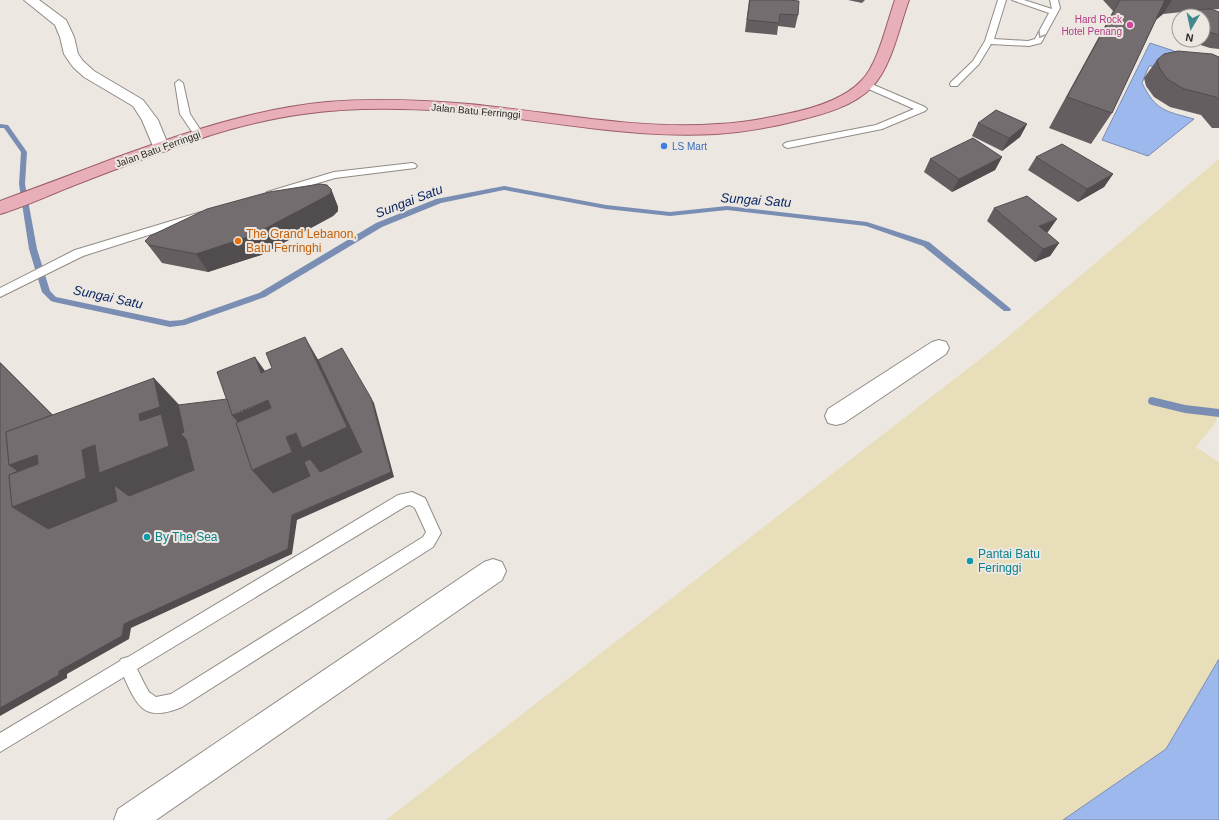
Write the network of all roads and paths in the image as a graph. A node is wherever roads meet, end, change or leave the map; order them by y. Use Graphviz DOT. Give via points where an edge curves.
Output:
graph roads {
  1 [pos="31,0"];
  2 [pos="902,0"];
  3 [pos="1002,0"];
  4 [pos="1016,0"];
  5 [pos="1054,0"];
  6 [pos="1054,12"];
  7 [pos="989,41"];
  8 [pos="179,83"];
  9 [pos="954,84"];
  10 [pos="867,85"];
  11 [pos="198,134"];
  12 [pos="788,145"];
  13 [pos="161,147"];
  14 [pos="412,166"];
  15 [pos="257,198"];
  16 [pos="0,208"];
  17 [pos="212,212"];
  18 [pos="0,293"];
  19 [pos="939,348"];
  20 [pos="836,416"];
  21 [pos="493,571"];
  22 [pos="127,665"];
  23 [pos="0,744"];
  24 [pos="129,820"];
  1 -- 13 [label="street" via="61,23 71,54 78,64 89,74 138,103 150,120"];
  2 -- 10 [label="main road" via="879,64"];
  3 -- 7 [label="lane"];
  4 -- 6 [label="lane"];
  5 -- 6 [label="lane"];
  6 -- 7 [label="lane, one-way" via="1036,43"];
  7 -- 9 [label="lane" via="976,62"];
  8 -- 11 [label="lane" via="185,114"];
  10 -- 11 [label="main road, Jalan Batu Ferringgi" via="835,103 805,114 767,124 729,129 637,129 401,104 351,105 282,112 246,119"];
  10 -- 12 [label="lane" via="922,109 879,127"];
  11 -- 13 [label="main road, Jalan Batu Ferringgi"];
  13 -- 16 [label="main road, Jalan Batu Ferringgi"];
  14 -- 15 [label="lane" via="334,175"];
  17 -- 18 [label="lane" via="79,253"];
  19 -- 20 [label="street"];
  21 -- 24 [label="street"];
  22 -- 22 [label="lane" via="402,500 412,498 420,503 434,533 428,542 176,701 157,707 143,699"];
  22 -- 23 [label="lane"];
}
